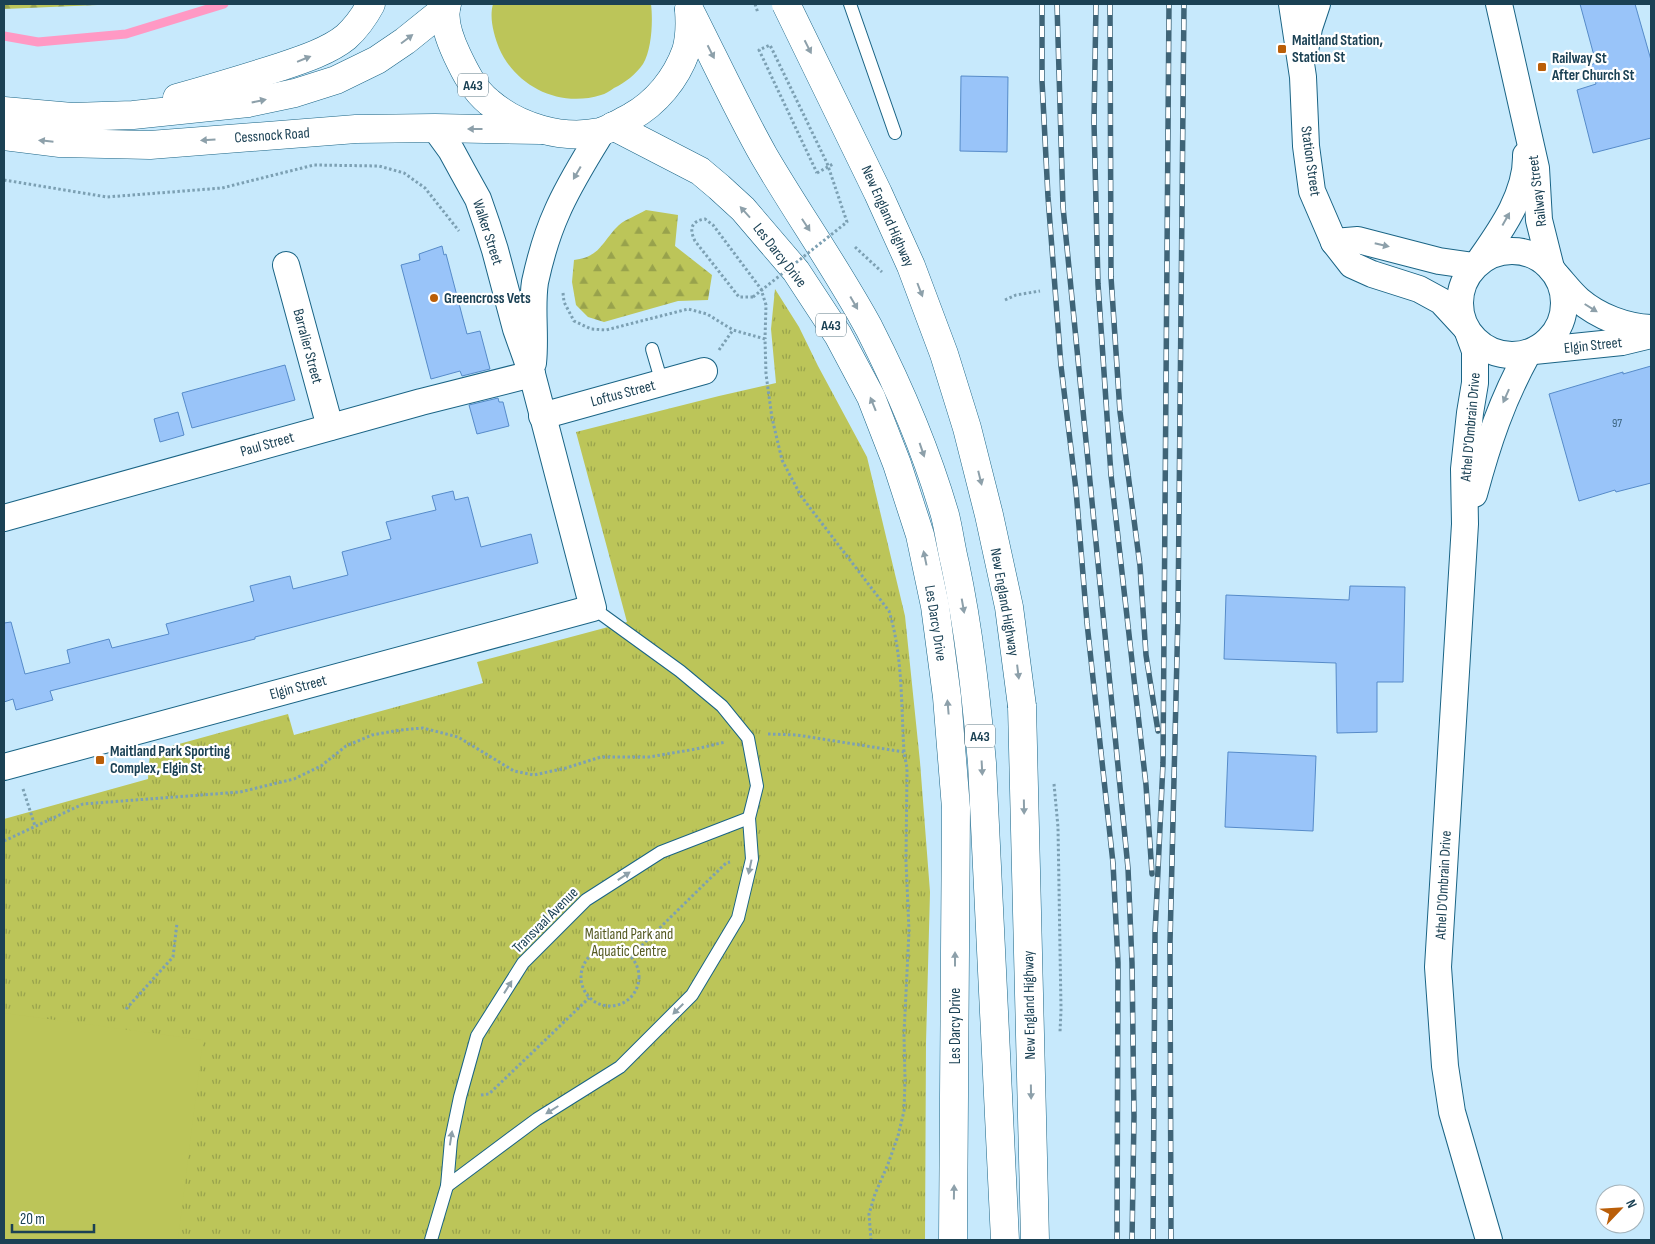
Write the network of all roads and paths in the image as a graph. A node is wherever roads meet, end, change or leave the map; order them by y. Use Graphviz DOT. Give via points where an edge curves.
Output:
graph roads {
  1 [pos="371,4"];
  2 [pos="786,4"];
  3 [pos="850,4"];
  4 [pos="1292,4"];
  5 [pos="1317,4"];
  6 [pos="1499,4"];
  7 [pos="446,6"];
  8 [pos="689,6"];
  9 [pos="1303,77"];
  10 [pos="4,111"];
  11 [pos="1523,114"];
  12 [pos="106,116"];
  13 [pos="435,128"];
  14 [pos="608,129"];
  15 [pos="541,130"];
  16 [pos="896,133"];
  17 [pos="4,136"];
  18 [pos="817,173"];
  19 [pos="4,180"];
  20 [pos="460,232"];
  21 [pos="1334,242"];
  22 [pos="1477,263"];
  23 [pos="286,265"];
  24 [pos="1554,271"];
  25 [pos="562,287"];
  26 [pos="1040,291"];
  27 [pos="1006,300"];
  28 [pos="1651,328"];
  29 [pos="1466,330"];
  30 [pos="1651,336"];
  31 [pos="765,339"];
  32 [pos="652,349"];
  33 [pos="1531,352"];
  34 [pos="704,371"];
  35 [pos="532,374"];
  36 [pos="662,382"];
  37 [pos="542,416"];
  38 [pos="330,427"];
  39 [pos="4,518"];
  40 [pos="1465,524"];
  41 [pos="593,608"];
  42 [pos="748,738"];
  43 [pos="904,752"];
  44 [pos="10,765"];
  45 [pos="749,818"];
  46 [pos="35,826"];
  47 [pos="4,841"];
  48 [pos="752,859"];
  49 [pos="177,923"];
  50 [pos="631,956"];
  51 [pos="589,998"];
  52 [pos="126,1009"];
  53 [pos="489,1094"];
  54 [pos="447,1186"];
  55 [pos="431,1240"];
  56 [pos="871,1240"];
  57 [pos="953,1240"];
  58 [pos="1005,1240"];
  59 [pos="1035,1240"];
  60 [pos="1489,1240"];
  12 -- 1 [label="main road, one-way" via="301,60 345,38 363,20"];
  2 -- 59 [label="main road, New England Highway, one-way, bridge" via="911,266 944,354 967,428 1008,607 1022,706"];
  3 -- 16 [label="lane"];
  4 -- 9 [label="street, Station Street"];
  5 -- 9 [label="street, Station Street" via="1305,48"];
  6 -- 11 [label="street, Railway Street"];
  12 -- 7 [label="main road, one-way" via="238,104 295,94 336,80 377,60"];
  7 -- 15 [label="main road, A43" via="447,28 454,48 463,70 475,87 489,102 515,119"];
  8 -- 14 [label="main road, A43" via="690,31 686,52 665,90 645,109"];
  8 -- 58 [label="main road, A43, one-way" via="763,154 868,328 920,442 945,516 964,606 982,763"];
  9 -- 21 [label="street, Station Street" via="1312,192"];
  10 -- 12 [label="main road" via="72,117"];
  22 -- 11 [label="street, Railway Street, one-way" via="1510,213 1524,177"];
  11 -- 24 [label="street, Railway Street" via="1536,168 1541,227"];
  15 -- 13 [label="main road, Cessnock Road, one-way"];
  13 -- 17 [label="main road, Cessnock Road, one-way" via="356,129 150,145 60,143"];
  13 -- 35 [label="street, Walker Street" via="478,199"];
  14 -- 15 [label="main road, A43" via="588,134"];
  14 -- 35 [label="street, Walker Street, one-way" via="568,189 556,213 542,258 535,284"];
  57 -- 14 [label="main road, Les Darcy Drive / A43, one-way" via="956,808 947,697 920,535 897,464 870,397 838,335 796,271 743,209 700,171"];
  18 -- 31 [label="path, bridge" via="759,50 770,45 827,163 847,222 753,297 740,297 695,241 691,234 693,224 705,219 713,225 761,289 766,305"];
  19 -- 20 [label="path" via="107,197 222,188 314,165 379,166 404,173 425,188"];
  21 -- 22 [label="street, one-way" via="1358,240 1439,261"];
  21 -- 29 [label="street, Station Street" via="1352,265 1411,286 1440,301"];
  22 -- 24 [label="street" via="1494,253 1509,250 1539,258"];
  22 -- 29 [label="street" via="1466,277 1460,295"];
  23 -- 38 [label="street, Barralier Street"];
  24 -- 28 [label="street, Elgin Street, one-way" via="1579,300 1591,308 1628,325"];
  24 -- 33 [label="street" via="1562,286 1564,311 1554,335"];
  25 -- 31 [label="path" via="564,302 574,321 591,329 606,330 688,309 707,314 733,330"];
  26 -- 27 [label="path"];
  29 -- 33 [label="street" via="1488,350 1515,355"];
  29 -- 40 [label="street, Athel D'Ombrain Drive" via="1474,351 1475,383 1464,468"];
  30 -- 33 [label="street, Elgin Street"];
  31 -- 43 [label="path" via="772,418 782,460 801,496 889,611 898,650"];
  32 -- 36 [label="lane"];
  33 -- 40 [label="street, Athel D'Ombrain Drive, one-way" via="1518,371 1498,415"];
  34 -- 36 [label="street, Loftus Street"];
  35 -- 37 [label="street, Walker Street"];
  35 -- 38 [label="street, Paul Street"];
  36 -- 37 [label="street, Loftus Street"];
  37 -- 41 [label="street, Walker Street"];
  38 -- 39 [label="street, Paul Street"];
  40 -- 60 [label="street, Athel D'Ombrain Drive" via="1438,967 1445,1066 1452,1112"];
  41 -- 42 [label="lane" via="722,706"];
  41 -- 44 [label="street, Elgin Street"];
  42 -- 43 [label="path" via="773,733 797,735"];
  42 -- 45 [label="lane" via="757,786"];
  42 -- 46 [label="path" via="649,757 601,757 534,776 514,770 458,737 423,728 400,730 372,735 346,746 321,766 294,779 240,792 83,804"];
  43 -- 56 [label="path" via="907,768 909,931 904,1111 869,1214"];
  44 -- 46 [label="path"];
  45 -- 48 [label="lane"];
  54 -- 45 [label="lane, Transvaal Avenue, one-way" via="450,1140 477,1036 523,963 586,900 661,852"];
  46 -- 47 [label="path"];
  48 -- 50 [label="path" via="726,863"];
  48 -- 54 [label="lane, one-way" via="738,918 692,995 620,1067 538,1119"];
  49 -- 52 [label="path" via="173,957"];
  50 -- 51 [label="path" via="613,947 603,948 590,956 582,968 581,979"];
  50 -- 51 [label="path" via="640,973 640,982 631,999 623,1004 605,1006"];
  51 -- 53 [label="path"];
  54 -- 55 [label="lane, Transvaal Avenue"];
}
